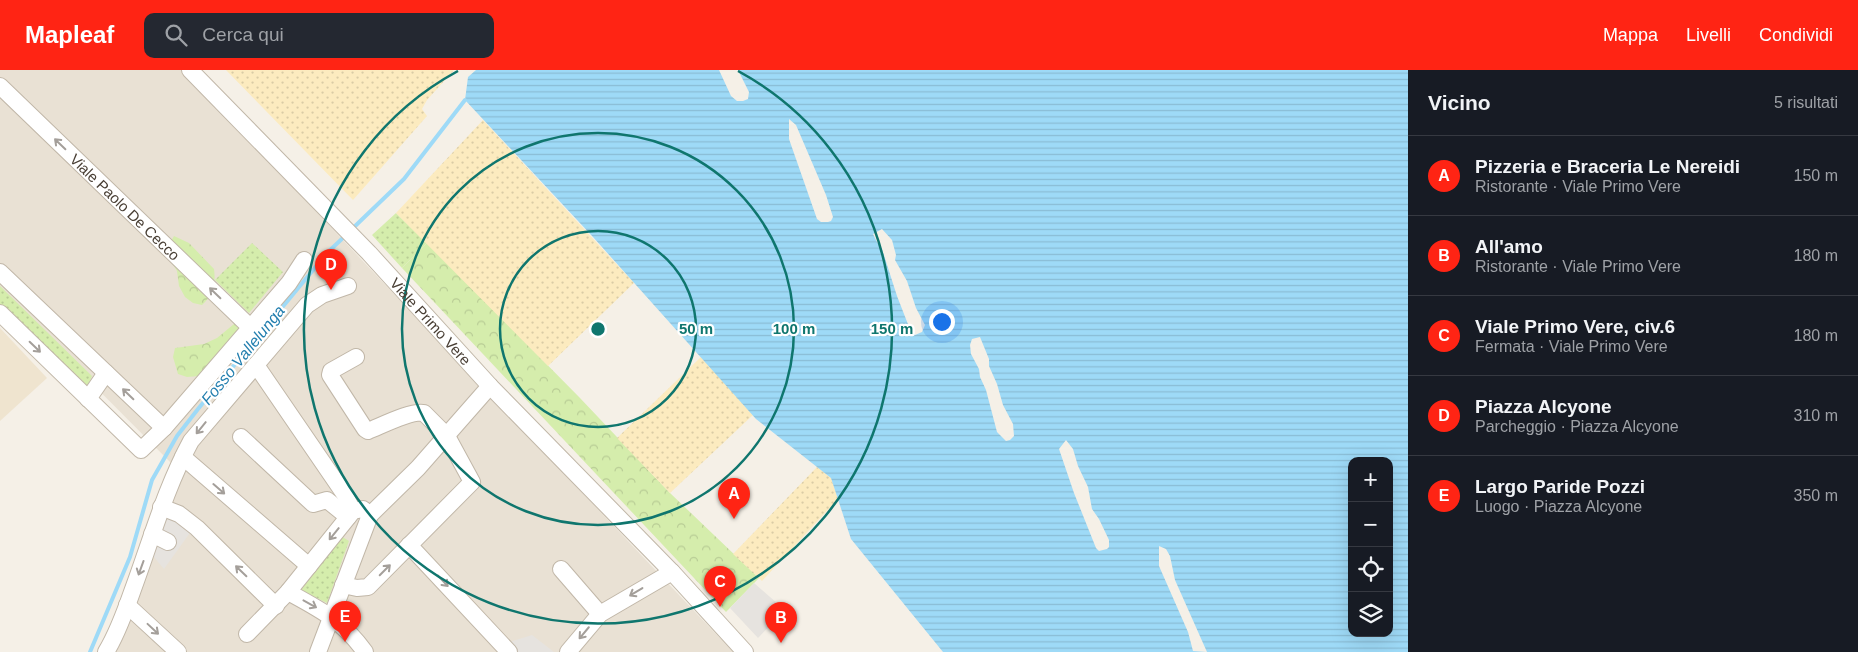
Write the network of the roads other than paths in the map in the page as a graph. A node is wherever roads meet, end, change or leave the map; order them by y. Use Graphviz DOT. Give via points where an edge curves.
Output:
graph roads {
  1 [pos="190,70"];
  2 [pos="0,86"];
  3 [pos="304,260"];
  4 [pos="0,272"];
  5 [pos="348,286"];
  6 [pos="0,313"];
  7 [pos="250,327"];
  8 [pos="356,357"];
  9 [pos="256,365"];
  10 [pos="106,373"];
  11 [pos="490,386"];
  12 [pos="88,399"];
  13 [pos="164,428"];
  14 [pos="447,436"];
  15 [pos="241,437"];
  16 [pos="182,457"];
  17 [pos="161,507"];
  18 [pos="350,514"];
  19 [pos="370,515"];
  20 [pos="152,534"];
  21 [pos="168,542"];
  22 [pos="410,545"];
  23 [pos="309,566"];
  24 [pos="561,569"];
  25 [pos="672,572"];
  26 [pos="343,586"];
  27 [pos="288,592"];
  28 [pos="127,605"];
  29 [pos="276,606"];
  30 [pos="600,614"];
  31 [pos="332,616"];
  32 [pos="247,634"];
  33 [pos="507,649"];
  34 [pos="108,651"];
  35 [pos="178,652"];
  36 [pos="318,652"];
  37 [pos="365,652"];
  38 [pos="568,652"];
  39 [pos="745,652"];
  1 -- 11 [label="street, Viale Primo Vere" via="369,253"];
  7 -- 2 [label="street, Viale Paolo De Cecco, one-way"];
  3 -- 7 [label="street" via="289,283"];
  4 -- 10 [label="street"];
  5 -- 9 [label="street" via="322,294 307,305"];
  6 -- 12 [label="street, one-way"];
  7 -- 13 [label="street"];
  8 -- 14 [label="street" via="330,371 330,374 365,429 368,431 422,412"];
  9 -- 16 [label="street, one-way" via="203,426"];
  9 -- 18 [label="street" via="345,496"];
  10 -- 12 [label="street"];
  13 -- 10 [label="street, one-way"];
  11 -- 14 [label="street"];
  11 -- 25 [label="street, Viale Primo Vere"];
  12 -- 13 [label="street" via="141,450"];
  14 -- 19 [label="street"];
  14 -- 22 [label="street" via="472,482"];
  15 -- 18 [label="street" via="313,504 327,500"];
  16 -- 17 [label="street"];
  16 -- 23 [label="street, one-way"];
  17 -- 20 [label="street"];
  29 -- 17 [label="street, one-way" via="197,528 179,514"];
  18 -- 19 [label="street" via="362,509"];
  18 -- 23 [label="street, one-way"];
  19 -- 26 [label="street"];
  20 -- 21 [label="street"];
  20 -- 28 [label="street, one-way"];
  26 -- 22 [label="street, one-way" via="368,587"];
  22 -- 33 [label="street, one-way"];
  23 -- 27 [label="street"];
  24 -- 30 [label="street"];
  25 -- 30 [label="street, one-way"];
  25 -- 39 [label="street, Viale Primo Vere"];
  26 -- 31 [label="street"];
  27 -- 29 [label="street"];
  27 -- 31 [label="street, one-way"];
  28 -- 34 [label="street"];
  28 -- 35 [label="street, one-way"];
  29 -- 32 [label="street"];
  30 -- 38 [label="street, one-way"];
  31 -- 36 [label="street"];
  31 -- 37 [label="street"];
}
